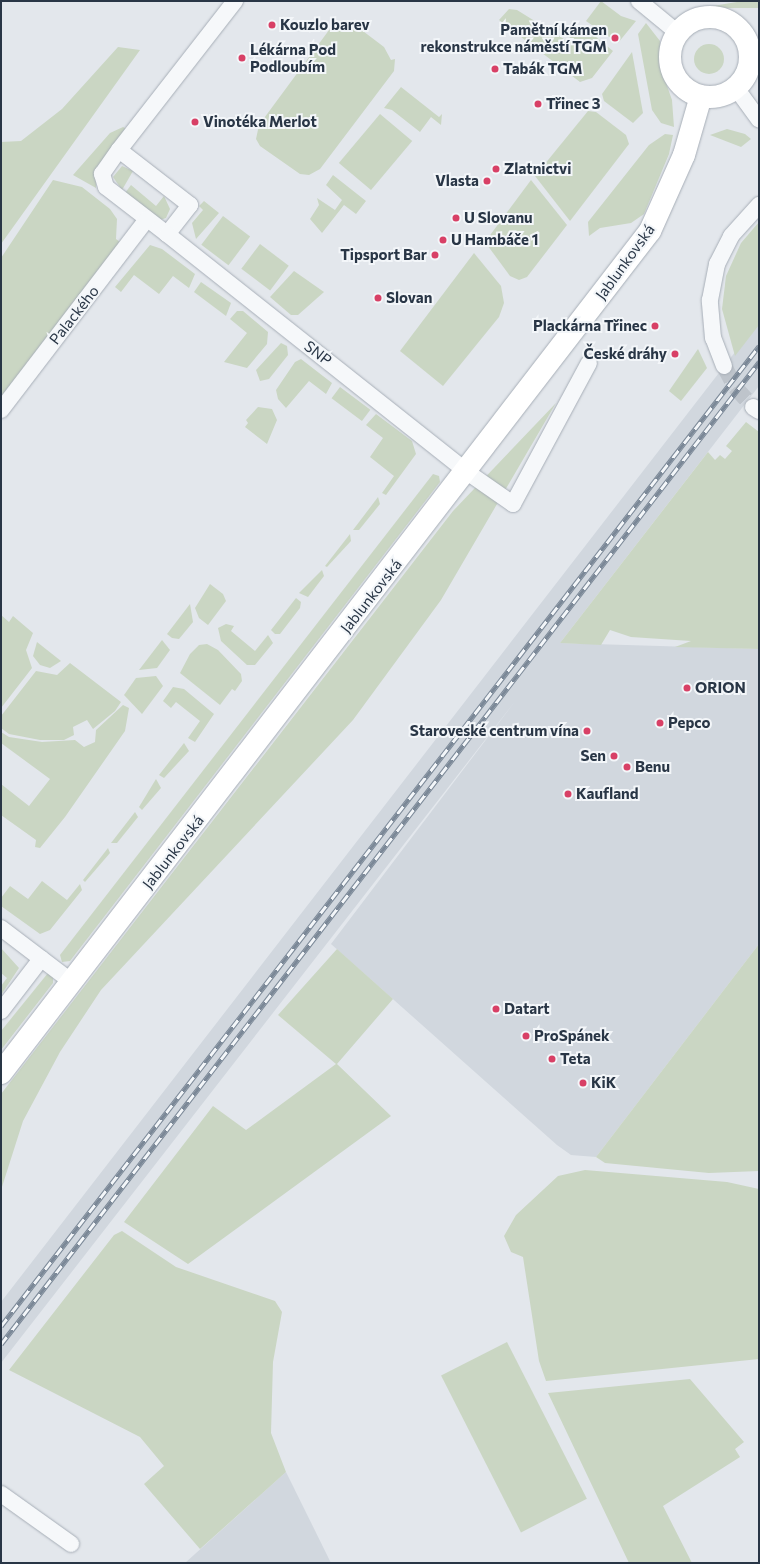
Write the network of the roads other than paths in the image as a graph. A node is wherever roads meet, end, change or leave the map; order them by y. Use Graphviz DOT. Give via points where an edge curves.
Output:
graph roads {
  1 [pos="235,1"];
  2 [pos="639,1"];
  3 [pos="678,32"];
  4 [pos="751,32"];
  5 [pos="736,88"];
  6 [pos="701,96"];
  7 [pos="759,120"];
  8 [pos="119,150"];
  9 [pos="759,205"];
  10 [pos="147,219"];
  11 [pos="168,234"];
  12 [pos="589,364"];
  13 [pos="724,366"];
  14 [pos="1,410"];
  15 [pos="467,472"];
  16 [pos="1,928"];
  17 [pos="42,959"];
  18 [pos="72,982"];
  19 [pos="1,1012"];
  20 [pos="1,1073"];
  21 [pos="1,1494"];
  22 [pos="71,1544"];
  1 -- 8 [label="street"];
  2 -- 3 [label="street"];
  3 -- 4 [label="main road" via="687,24 711,17 724,19"];
  3 -- 6 [label="main road" via="672,44 672,71 679,82"];
  4 -- 5 [label="main road" via="749,63"];
  5 -- 6 [label="main road" via="725,94"];
  5 -- 7 [label="street"];
  6 -- 15 [label="main road, Jablunkovská" via="682,162 650,231"];
  8 -- 10 [label="street, SNP" via="102,174 106,188"];
  8 -- 11 [label="street" via="190,205"];
  9 -- 13 [label="street" via="731,236 717,264 710,300 713,338"];
  10 -- 11 [label="street, SNP"];
  10 -- 14 [label="street, Palackého"];
  11 -- 15 [label="street, SNP"];
  12 -- 15 [label="street, SNP" via="513,504"];
  15 -- 18 [label="main road, Jablunkovská"];
  16 -- 17 [label="street"];
  17 -- 18 [label="street"];
  17 -- 19 [label="street"];
  18 -- 20 [label="main road, Jablunkovská"];
  21 -- 22 [label="street"];
}
